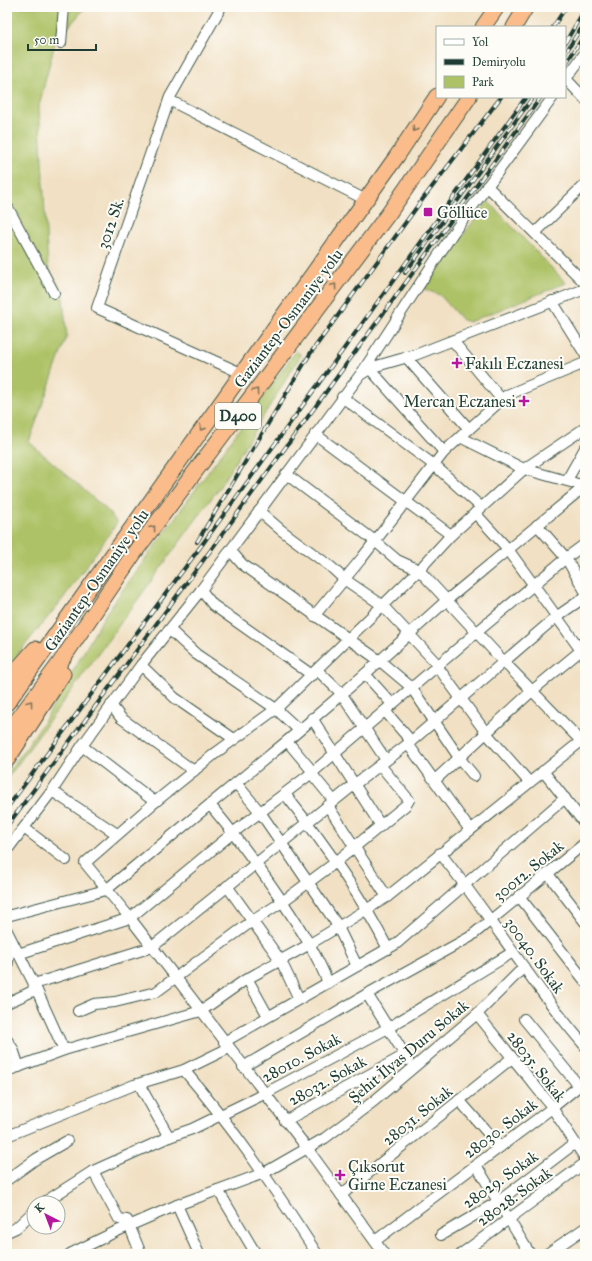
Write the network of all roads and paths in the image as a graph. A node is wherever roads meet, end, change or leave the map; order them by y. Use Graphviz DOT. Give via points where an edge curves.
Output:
graph roads {
  1 [pos="64,7"];
  2 [pos="221,7"];
  3 [pos="526,7"];
  4 [pos="491,9"];
  5 [pos="483,26"];
  6 [pos="515,26"];
  7 [pos="61,43"];
  8 [pos="585,54"];
  9 [pos="566,79"];
  10 [pos="566,81"];
  11 [pos="436,97"];
  12 [pos="468,98"];
  13 [pos="552,98"];
  14 [pos="585,99"];
  15 [pos="169,100"];
  16 [pos="585,184"];
  17 [pos="487,186"];
  18 [pos="366,200"];
  19 [pos="7,206"];
  20 [pos="535,233"];
  21 [pos="585,283"];
  22 [pos="585,289"];
  23 [pos="54,293"];
  24 [pos="552,302"];
  25 [pos="453,341"];
  26 [pos="585,354"];
  27 [pos="406,358"];
  28 [pos="585,363"];
  29 [pos="370,369"];
  30 [pos="241,373"];
  31 [pos="360,375"];
  32 [pos="342,397"];
  33 [pos="502,400"];
  34 [pos="585,428"];
  35 [pos="469,429"];
  36 [pos="315,434"];
  37 [pos="462,438"];
  38 [pos="585,448"];
  39 [pos="444,452"];
  40 [pos="434,465"];
  41 [pos="524,469"];
  42 [pos="286,474"];
  43 [pos="568,480"];
  44 [pos="585,486"];
  45 [pos="406,502"];
  46 [pos="478,510"];
  47 [pos="259,511"];
  48 [pos="537,525"];
  49 [pos="451,534"];
  50 [pos="375,541"];
  51 [pos="585,544"];
  52 [pos="507,548"];
  53 [pos="137,549"];
  54 [pos="230,550"];
  55 [pos="566,558"];
  56 [pos="419,570"];
  57 [pos="344,579"];
  58 [pos="533,585"];
  59 [pos="201,590"];
  60 [pos="87,591"];
  61 [pos="585,591"];
  62 [pos="585,597"];
  63 [pos="447,600"];
  64 [pos="382,605"];
  65 [pos="314,616"];
  66 [pos="556,617"];
  67 [pos="170,630"];
  68 [pos="477,632"];
  69 [pos="411,634"];
  70 [pos="349,639"];
  71 [pos="584,651"];
  72 [pos="380,661"];
  73 [pos="504,662"];
  74 [pos="140,665"];
  75 [pos="438,665"];
  76 [pos="314,672"];
  77 [pos="365,674"];
  78 [pos="7,681"];
  79 [pos="411,688"];
  80 [pos="533,690"];
  81 [pos="341,693"];
  82 [pos="462,700"];
  83 [pos="7,703"];
  84 [pos="111,705"];
  85 [pos="389,708"];
  86 [pos="276,709"];
  87 [pos="312,718"];
  88 [pos="434,722"];
  89 [pos="364,729"];
  90 [pos="299,730"];
  91 [pos="7,734"];
  92 [pos="487,734"];
  93 [pos="234,739"];
  94 [pos="287,741"];
  95 [pos="584,741"];
  96 [pos="410,742"];
  97 [pos="82,746"];
  98 [pos="336,752"];
  99 [pos="460,759"];
  100 [pos="7,760"];
  101 [pos="383,762"];
  102 [pos="194,771"];
  103 [pos="543,771"];
  104 [pos="312,772"];
  105 [pos="474,776"];
  106 [pos="435,780"];
  107 [pos="529,782"];
  108 [pos="236,783"];
  109 [pos="355,784"];
  110 [pos="52,791"];
  111 [pos="285,794"];
  112 [pos="565,798"];
  113 [pos="155,802"];
  114 [pos="331,804"];
  115 [pos="210,805"];
  116 [pos="260,812"];
  117 [pos="308,823"];
  118 [pos="585,824"];
  119 [pos="381,826"];
  120 [pos="24,828"];
  121 [pos="470,830"];
  122 [pos="234,832"];
  123 [pos="117,834"];
  124 [pos="280,843"];
  125 [pos="354,848"];
  126 [pos="584,848"];
  127 [pos="7,850"];
  128 [pos="440,853"];
  129 [pos="66,860"];
  130 [pos="336,862"];
  131 [pos="256,863"];
  132 [pos="548,874"];
  133 [pos="309,882"];
  134 [pos="465,884"];
  135 [pos="227,886"];
  136 [pos="106,890"];
  137 [pos="520,896"];
  138 [pos="387,897"];
  139 [pos="282,902"];
  140 [pos="368,910"];
  141 [pos="7,916"];
  142 [pos="130,918"];
  143 [pos="490,920"];
  144 [pos="252,922"];
  145 [pos="585,922"];
  146 [pos="338,927"];
  147 [pos="7,931"];
  148 [pos="7,942"];
  149 [pos="310,944"];
  150 [pos="152,947"];
  151 [pos="388,949"];
  152 [pos="513,952"];
  153 [pos="18,954"];
  154 [pos="281,961"];
  155 [pos="358,966"];
  156 [pos="523,968"];
  157 [pos="7,969"];
  158 [pos="175,979"];
  159 [pos="248,980"];
  160 [pos="585,981"];
  161 [pos="328,983"];
  162 [pos="34,984"];
  163 [pos="367,994"];
  164 [pos="299,999"];
  165 [pos="7,1003"];
  166 [pos="78,1011"];
  167 [pos="201,1011"];
  168 [pos="477,1014"];
  169 [pos="268,1016"];
  170 [pos="524,1019"];
  171 [pos="388,1028"];
  172 [pos="7,1040"];
  173 [pos="226,1045"];
  174 [pos="585,1046"];
  175 [pos="64,1050"];
  176 [pos="405,1055"];
  177 [pos="512,1058"];
  178 [pos="19,1067"];
  179 [pos="243,1067"];
  180 [pos="413,1067"];
  181 [pos="184,1070"];
  182 [pos="7,1071"];
  183 [pos="139,1084"];
  184 [pos="583,1084"];
  185 [pos="264,1094"];
  186 [pos="459,1100"];
  187 [pos="552,1108"];
  188 [pos="221,1114"];
  189 [pos="285,1121"];
  190 [pos="7,1136"];
  191 [pos="169,1137"];
  192 [pos="67,1141"];
  193 [pos="574,1144"];
  194 [pos="500,1147"];
  195 [pos="307,1148"];
  196 [pos="585,1158"];
  197 [pos="585,1163"];
  198 [pos="476,1165"];
  199 [pos="93,1171"];
  200 [pos="264,1173"];
  201 [pos="7,1180"];
  202 [pos="218,1190"];
  203 [pos="55,1195"];
  204 [pos="341,1195"];
  205 [pos="499,1202"];
  206 [pos="177,1205"];
  207 [pos="509,1218"];
  208 [pos="26,1219"];
  209 [pos="130,1226"];
  210 [pos="585,1228"];
  211 [pos="7,1232"];
  212 [pos="441,1235"];
  213 [pos="375,1241"];
  214 [pos="70,1254"];
  215 [pos="141,1254"];
  216 [pos="199,1254"];
  217 [pos="256,1254"];
  218 [pos="317,1254"];
  219 [pos="384,1254"];
  220 [pos="461,1254"];
  221 [pos="530,1254"];
  222 [pos="547,1254"];
  1 -- 7 [label="street"];
  2 -- 15 [label="street, 3012 Sk."];
  3 -- 6 [label="highway"];
  4 -- 5 [label="highway"];
  8 -- 9 [label="street"];
  10 -- 14 [label="street"];
  11 -- 18 [label="highway, Gaziantep-Osmaniye yolu / D400, one-way"];
  53 -- 12 [label="highway, Gaziantep-Osmaniye yolu / D400, one-way" via="389,213"];
  13 -- 17 [label="street"];
  15 -- 18 [label="street"];
  15 -- 30 [label="street, 3012 Sk." via="97,308"];
  16 -- 20 [label="street"];
  17 -- 20 [label="street"];
  17 -- 31 [label="street"];
  18 -- 30 [label="highway, Gaziantep-Osmaniye yolu / D400"];
  19 -- 23 [label="street"];
  20 -- 21 [label="street"];
  22 -- 24 [label="street"];
  24 -- 25 [label="street"];
  24 -- 26 [label="street"];
  25 -- 27 [label="street"];
  25 -- 33 [label="street"];
  27 -- 29 [label="street"];
  27 -- 35 [label="street"];
  28 -- 33 [label="street" via="507,395"];
  29 -- 31 [label="street"];
  29 -- 39 [label="street"];
  30 -- 60 [label="highway, Gaziantep-Osmaniye yolu / D400, one-way"];
  31 -- 32 [label="street"];
  32 -- 36 [label="street"];
  32 -- 40 [label="street"];
  33 -- 35 [label="street"];
  34 -- 41 [label="street"];
  35 -- 37 [label="street"];
  36 -- 42 [label="street"];
  36 -- 45 [label="street"];
  37 -- 39 [label="street"];
  37 -- 41 [label="street"];
  38 -- 43 [label="street"];
  39 -- 40 [label="street"];
  40 -- 45 [label="street"];
  40 -- 46 [label="street"];
  41 -- 43 [label="street"];
  41 -- 46 [label="street"];
  42 -- 47 [label="street"];
  42 -- 50 [label="street"];
  43 -- 44 [label="street"];
  44 -- 48 [label="street"];
  45 -- 49 [label="street"];
  45 -- 50 [label="street"];
  46 -- 49 [label="street"];
  46 -- 52 [label="street"];
  47 -- 54 [label="street"];
  47 -- 57 [label="street"];
  48 -- 52 [label="street"];
  48 -- 55 [label="street"];
  49 -- 56 [label="street"];
  50 -- 56 [label="street" via="397,560"];
  50 -- 57 [label="street"];
  51 -- 55 [label="street"];
  52 -- 58 [label="street"];
  52 -- 63 [label="street"];
  91 -- 53 [label="highway, Gaziantep-Osmaniye yolu / D400, one-way" via="59,664"];
  53 -- 100 [label="highway" via="51,693"];
  54 -- 59 [label="street"];
  54 -- 65 [label="street" via="242,564"];
  55 -- 58 [label="street"];
  55 -- 61 [label="street"];
  56 -- 63 [label="street"];
  56 -- 64 [label="street"];
  57 -- 64 [label="street"];
  57 -- 65 [label="street"];
  58 -- 66 [label="street"];
  58 -- 68 [label="street"];
  59 -- 67 [label="street"];
  59 -- 76 [label="street" via="213,605"];
  60 -- 78 [label="highway"];
  60 -- 83 [label="highway, Gaziantep-Osmaniye yolu / D400"];
  62 -- 66 [label="street"];
  63 -- 68 [label="street"];
  63 -- 69 [label="street"];
  64 -- 69 [label="street"];
  64 -- 70 [label="street"];
  65 -- 70 [label="street"];
  66 -- 71 [label="street"];
  66 -- 73 [label="street"];
  67 -- 74 [label="street"];
  67 -- 86 [label="street" via="196,654"];
  68 -- 73 [label="street"];
  68 -- 75 [label="street"];
  69 -- 72 [label="street"];
  69 -- 75 [label="street"];
  70 -- 72 [label="street"];
  70 -- 76 [label="street"];
  71 -- 80 [label="street"];
  72 -- 77 [label="street"];
  72 -- 79 [label="street"];
  73 -- 80 [label="street"];
  73 -- 82 [label="street"];
  74 -- 84 [label="street"];
  74 -- 93 [label="street" via="175,698"];
  75 -- 79 [label="street"];
  75 -- 82 [label="street"];
  76 -- 81 [label="street"];
  76 -- 86 [label="street"];
  77 -- 81 [label="street"];
  77 -- 85 [label="street"];
  79 -- 85 [label="street"];
  79 -- 88 [label="street"];
  80 -- 92 [label="street"];
  80 -- 95 [label="street"];
  81 -- 87 [label="street"];
  81 -- 89 [label="street"];
  82 -- 88 [label="street"];
  82 -- 92 [label="street"];
  84 -- 97 [label="street"];
  84 -- 102 [label="street" via="121,718"];
  85 -- 89 [label="street"];
  85 -- 96 [label="street"];
  86 -- 90 [label="street"];
  86 -- 93 [label="street"];
  87 -- 90 [label="street"];
  87 -- 98 [label="street"];
  88 -- 96 [label="street"];
  88 -- 99 [label="street"];
  89 -- 98 [label="street"];
  89 -- 101 [label="street"];
  90 -- 94 [label="street"];
  92 -- 99 [label="street"];
  92 -- 107 [label="street"];
  93 -- 102 [label="street"];
  94 -- 104 [label="street"];
  94 -- 108 [label="street"];
  95 -- 103 [label="street"];
  96 -- 101 [label="street"];
  96 -- 106 [label="street"];
  97 -- 110 [label="street"];
  97 -- 113 [label="street"];
  98 -- 104 [label="street"];
  98 -- 109 [label="street"];
  99 -- 105 [label="street"];
  99 -- 106 [label="street"];
  101 -- 109 [label="street"];
  101 -- 119 [label="street" via="409,800 406,806"];
  102 -- 113 [label="street"];
  103 -- 107 [label="street"];
  103 -- 112 [label="street"];
  104 -- 111 [label="street"];
  104 -- 114 [label="street"];
  106 -- 121 [label="street"];
  107 -- 121 [label="street"];
  108 -- 115 [label="street"];
  108 -- 116 [label="street"];
  109 -- 114 [label="street"];
  109 -- 119 [label="street"];
  110 -- 120 [label="street"];
  110 -- 123 [label="street"];
  111 -- 116 [label="street"];
  111 -- 117 [label="street"];
  112 -- 118 [label="street"];
  112 -- 134 [label="street"];
  113 -- 123 [label="street"];
  114 -- 117 [label="street"];
  114 -- 125 [label="street"];
  115 -- 122 [label="street"];
  115 -- 136 [label="street"];
  116 -- 122 [label="street"];
  116 -- 124 [label="street"];
  117 -- 124 [label="street"];
  117 -- 130 [label="street"];
  119 -- 125 [label="street"];
  120 -- 127 [label="street"];
  120 -- 129 [label="street"];
  121 -- 128 [label="street"];
  122 -- 131 [label="street"];
  122 -- 142 [label="street"];
  123 -- 136 [label="street" via="85,863"];
  124 -- 131 [label="street"];
  124 -- 133 [label="street"];
  125 -- 130 [label="street"];
  125 -- 138 [label="street"];
  126 -- 132 [label="street, 30012. Sokak"];
  128 -- 134 [label="street, 30040. Sokak"];
  128 -- 138 [label="street"];
  130 -- 133 [label="street"];
  130 -- 140 [label="street"];
  131 -- 135 [label="street"];
  131 -- 139 [label="street"];
  132 -- 137 [label="street, 30012. Sokak"];
  132 -- 145 [label="street"];
  133 -- 139 [label="street"];
  133 -- 146 [label="street"];
  134 -- 143 [label="street, 30040. Sokak"];
  134 -- 151 [label="street"];
  135 -- 144 [label="street"];
  135 -- 150 [label="street"];
  136 -- 141 [label="street"];
  136 -- 142 [label="street"];
  137 -- 143 [label="street, 30012. Sokak"];
  137 -- 160 [label="street"];
  138 -- 140 [label="street"];
  139 -- 144 [label="street"];
  139 -- 149 [label="street"];
  140 -- 146 [label="street"];
  140 -- 151 [label="street"];
  142 -- 150 [label="street"];
  142 -- 153 [label="street"];
  143 -- 152 [label="street, 30040. Sokak"];
  143 -- 163 [label="street, 30012. Sokak" via="470,937"];
  144 -- 154 [label="street"];
  144 -- 158 [label="street"];
  146 -- 149 [label="street"];
  146 -- 155 [label="street"];
  147 -- 153 [label="street"];
  148 -- 157 [label="street" via="10,953"];
  149 -- 154 [label="street"];
  149 -- 161 [label="street"];
  150 -- 158 [label="street"];
  150 -- 162 [label="street"];
  151 -- 155 [label="street"];
  152 -- 156 [label="street, 30040. Sokak"];
  152 -- 171 [label="street, 28010. Sokak"];
  153 -- 162 [label="street"];
  154 -- 159 [label="street"];
  154 -- 164 [label="street"];
  155 -- 161 [label="street"];
  156 -- 168 [label="street, Şehit İlyas Duru Sokak"];
  156 -- 174 [label="street, 30040. Sokak"];
  158 -- 166 [label="street" via="156,992 115,1002 94,1004"];
  158 -- 167 [label="street"];
  159 -- 167 [label="street"];
  159 -- 169 [label="street"];
  161 -- 164 [label="street"];
  162 -- 165 [label="street" via="33,991"];
  162 -- 175 [label="street"];
  163 -- 171 [label="street"];
  163 -- 179 [label="street, 30012. Sokak"];
  164 -- 169 [label="street"];
  167 -- 173 [label="street"];
  167 -- 175 [label="street"];
  168 -- 177 [label="street, 28035. Sokak"];
  168 -- 180 [label="street, Şehit İlyas Duru Sokak"];
  169 -- 173 [label="street"];
  170 -- 184 [label="street"];
  171 -- 176 [label="street"];
  171 -- 185 [label="street, 28010. Sokak"];
  172 -- 178 [label="street"];
  173 -- 179 [label="street"];
  173 -- 181 [label="street"];
  175 -- 178 [label="street"];
  176 -- 180 [label="street"];
  176 -- 189 [label="street, 28032. Sokak"];
  177 -- 186 [label="street, 28031. Sokak"];
  177 -- 187 [label="street, 28035. Sokak"];
  178 -- 182 [label="street"];
  179 -- 185 [label="street"];
  180 -- 195 [label="street, Şehit İlyas Duru Sokak" via="374,1101 325,1138"];
  181 -- 183 [label="street"];
  181 -- 188 [label="street"];
  183 -- 190 [label="street"];
  183 -- 191 [label="street"];
  184 -- 187 [label="street, 28030. Sokak"];
  185 -- 188 [label="street, 28010. Sokak"];
  185 -- 189 [label="street"];
  186 -- 194 [label="street"];
  186 -- 204 [label="street, 28031. Sokak"];
  187 -- 193 [label="street, 28035. Sokak"];
  187 -- 194 [label="street, 28030. Sokak"];
  188 -- 191 [label="street, 28010. Sokak"];
  188 -- 200 [label="street"];
  189 -- 195 [label="street"];
  191 -- 199 [label="street, 28010. Sokak"];
  192 -- 201 [label="street"];
  193 -- 196 [label="street, 28035. Sokak"];
  193 -- 205 [label="street, 28029. Sokak"];
  194 -- 198 [label="street, 28030. Sokak"];
  195 -- 200 [label="street, Şehit İlyas Duru Sokak"];
  195 -- 204 [label="street"];
  197 -- 207 [label="street, 28028. Sokak"];
  198 -- 205 [label="street"];
  198 -- 213 [label="street, 28030. Sokak"];
  199 -- 203 [label="street, 28010. Sokak"];
  199 -- 209 [label="street" via="119,1219 127,1220"];
  200 -- 202 [label="street, Şehit İlyas Duru Sokak"];
  200 -- 218 [label="street"];
  202 -- 206 [label="street, Şehit İlyas Duru Sokak"];
  202 -- 217 [label="street"];
  204 -- 213 [label="street"];
  205 -- 207 [label="street"];
  205 -- 212 [label="street, 28029. Sokak"];
  206 -- 209 [label="street, Şehit İlyas Duru Sokak"];
  206 -- 216 [label="street"];
  207 -- 220 [label="street, 28028. Sokak"];
  207 -- 221 [label="street"];
  208 -- 211 [label="street"];
  209 -- 214 [label="street, Şehit İlyas Duru Sokak"];
  209 -- 215 [label="street"];
  210 -- 222 [label="street"];
  213 -- 219 [label="street"];
}
